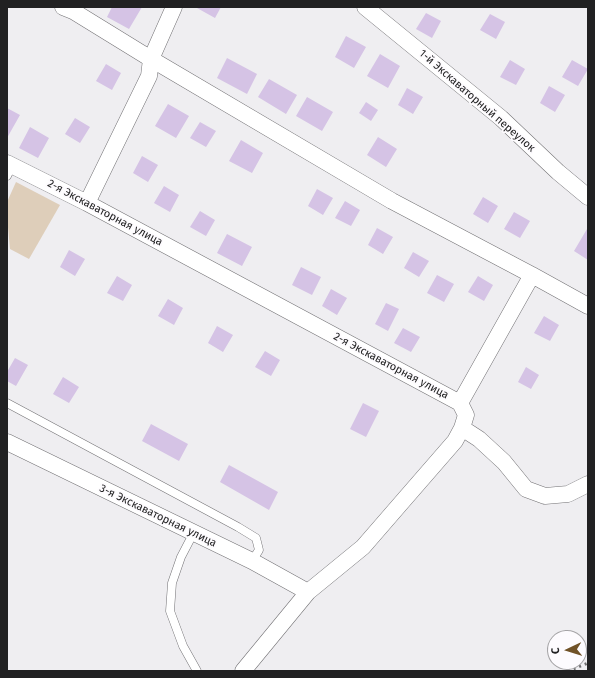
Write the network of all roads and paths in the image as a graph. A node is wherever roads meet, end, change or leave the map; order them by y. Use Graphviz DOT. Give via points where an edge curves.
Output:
graph roads {
  1 [pos="63,7"];
  2 [pos="174,7"];
  3 [pos="365,7"];
  4 [pos="151,60"];
  5 [pos="9,168"];
  6 [pos="588,197"];
  7 [pos="87,203"];
  8 [pos="532,275"];
  9 [pos="588,306"];
  10 [pos="7,403"];
  11 [pos="460,403"];
  12 [pos="462,428"];
  13 [pos="7,442"];
  14 [pos="588,484"];
  15 [pos="193,534"];
  16 [pos="252,561"];
  17 [pos="308,592"];
  18 [pos="197,671"];
  19 [pos="243,671"];
  1 -- 4 [label="street"];
  2 -- 4 [label="street"];
  3 -- 6 [label="street, 1-й Экскаваторный переулок" via="501,118"];
  4 -- 7 [label="street" via="149,76"];
  4 -- 8 [label="street" via="385,197"];
  5 -- 7 [label="street, 2-я Экскаваторная улица"];
  7 -- 11 [label="street, 2-я Экскаваторная улица"];
  8 -- 9 [label="street"];
  8 -- 11 [label="street"];
  10 -- 16 [label="lane" via="256,538 259,550"];
  11 -- 12 [label="street, 2-я Экскаваторная улица" via="466,415"];
  12 -- 14 [label="street" via="479,439 504,462 526,489 545,496 568,494"];
  12 -- 17 [label="street, 2-я Экскаваторная улица" via="455,441 363,547"];
  13 -- 15 [label="street, 3-я Экскаваторная улица"];
  15 -- 16 [label="street, 3-я Экскаваторная улица"];
  15 -- 18 [label="lane" via="172,583 170,611 183,646"];
  16 -- 17 [label="street, 3-я Экскаваторная улица"];
  17 -- 19 [label="street, 2-я Экскаваторная улица"];
}
